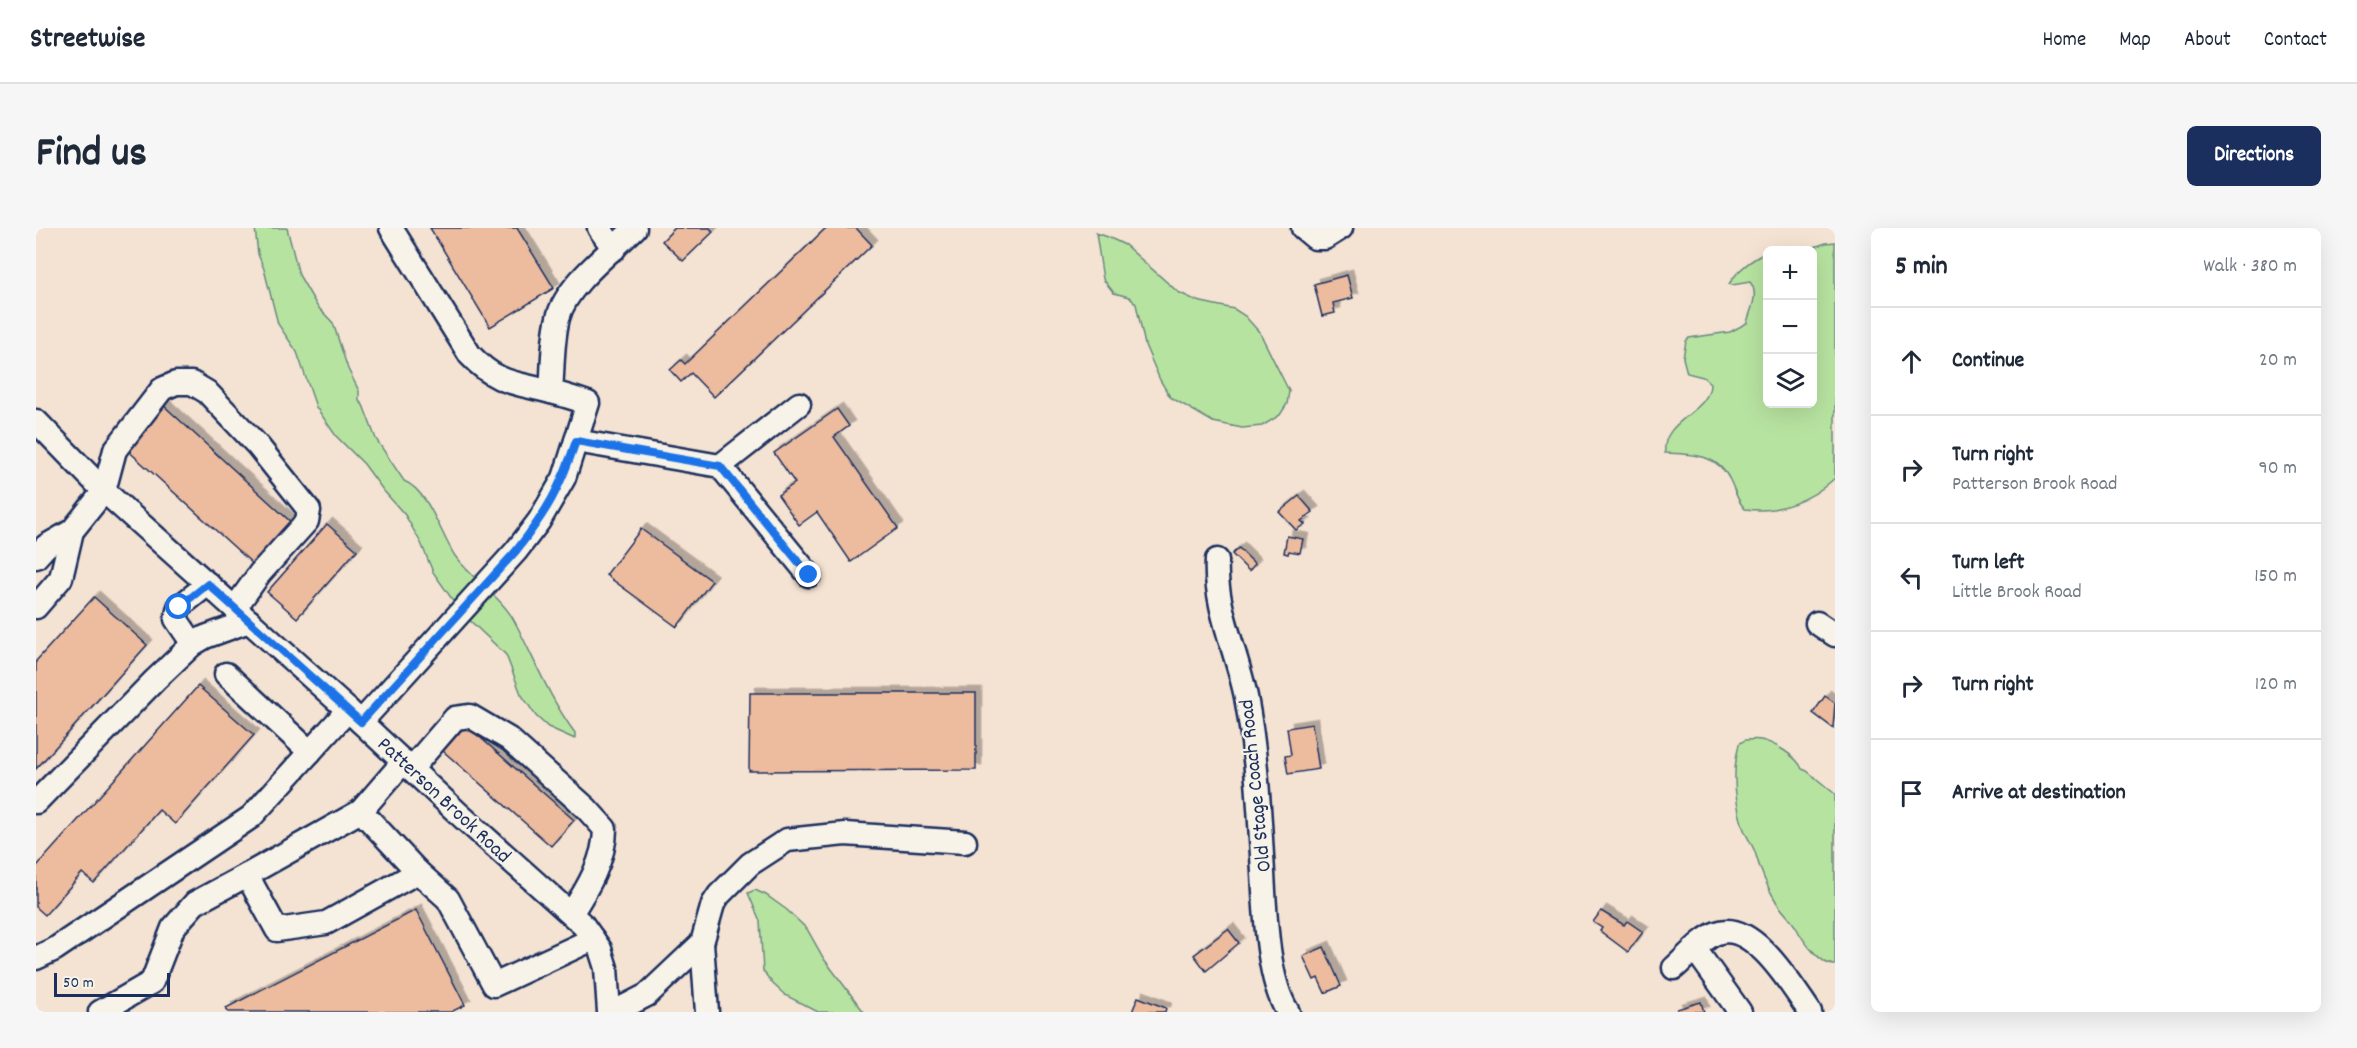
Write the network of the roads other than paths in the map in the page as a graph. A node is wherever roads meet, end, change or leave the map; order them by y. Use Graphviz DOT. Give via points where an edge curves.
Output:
graph roads {
  1 [pos="391,228"];
  2 [pos="599,228"];
  3 [pos="635,228"];
  4 [pos="1303,228"];
  5 [pos="1341,228"];
  6 [pos="614,249"];
  7 [pos="550,392"];
  8 [pos="799,404"];
  9 [pos="36,421"];
  10 [pos="576,441"];
  11 [pos="720,466"];
  12 [pos="104,491"];
  13 [pos="72,531"];
  14 [pos="36,557"];
  15 [pos="1217,560"];
  16 [pos="809,575"];
  17 [pos="208,584"];
  18 [pos="36,607"];
  19 [pos="242,614"];
  20 [pos="193,644"];
  21 [pos="226,674"];
  22 [pos="355,716"];
  23 [pos="310,752"];
  24 [pos="408,764"];
  25 [pos="36,802"];
  26 [pos="361,811"];
  27 [pos="965,842"];
  28 [pos="418,872"];
  29 [pos="246,875"];
  30 [pos="571,914"];
  31 [pos="593,939"];
  32 [pos="702,943"];
  33 [pos="1695,949"];
  34 [pos="36,958"];
  35 [pos="1674,968"];
  36 [pos="100,1012"];
  37 [pos="609,1012"];
  38 [pos="614,1012"];
  39 [pos="707,1012"];
  40 [pos="1288,1012"];
  41 [pos="1740,1012"];
  42 [pos="1810,1012"];
  1 -- 7 [label="street" via="470,355 508,383"];
  2 -- 6 [label="street"];
  3 -- 6 [label="street"];
  4 -- 5 [label="street" via="1316,238 1325,238"];
  6 -- 7 [label="street" via="563,304"];
  7 -- 10 [label="street" via="588,403"];
  8 -- 11 [label="street"];
  9 -- 12 [label="street, Patterson Brook Road"];
  10 -- 11 [label="street"];
  10 -- 22 [label="street" via="564,478 516,551"];
  11 -- 16 [label="street"];
  12 -- 13 [label="street"];
  12 -- 17 [label="street, Patterson Brook Road"];
  12 -- 19 [label="street" via="115,450 162,389 176,383 192,383 207,392 258,446 309,510 307,521 260,573"];
  13 -- 14 [label="street" via="46,546"];
  13 -- 18 [label="street" via="61,578"];
  15 -- 40 [label="street, Old Stage Coach Road" via="1216,574 1246,696 1253,747 1270,953 1277,987"];
  17 -- 19 [label="street, Patterson Brook Road"];
  17 -- 20 [label="street" via="179,607 176,619"];
  19 -- 20 [label="street"];
  19 -- 22 [label="street, Patterson Brook Road"];
  20 -- 25 [label="street"];
  21 -- 23 [label="street"];
  22 -- 23 [label="street"];
  22 -- 24 [label="street, Patterson Brook Road"];
  23 -- 34 [label="street" via="251,817"];
  24 -- 26 [label="street"];
  24 -- 30 [label="street, Patterson Brook Road"];
  24 -- 30 [label="street" via="455,718 470,716 509,740 586,808 605,829 605,841 591,882"];
  26 -- 28 [label="street"];
  26 -- 29 [label="street"];
  27 -- 32 [label="street" via="845,834 788,840 750,864 719,895"];
  28 -- 29 [label="street" via="326,923 277,930"];
  28 -- 31 [label="street" via="448,899 494,985"];
  29 -- 36 [label="street" via="195,903 173,928 152,982"];
  30 -- 31 [label="street, Patterson Brook Road"];
  31 -- 37 [label="street, Patterson Brook Road" via="606,968"];
  32 -- 38 [label="street" via="647,995"];
  32 -- 39 [label="street"];
  33 -- 35 [label="street"];
  33 -- 41 [label="street"];
  33 -- 42 [label="street" via="1717,933 1741,933 1761,947"];
}
